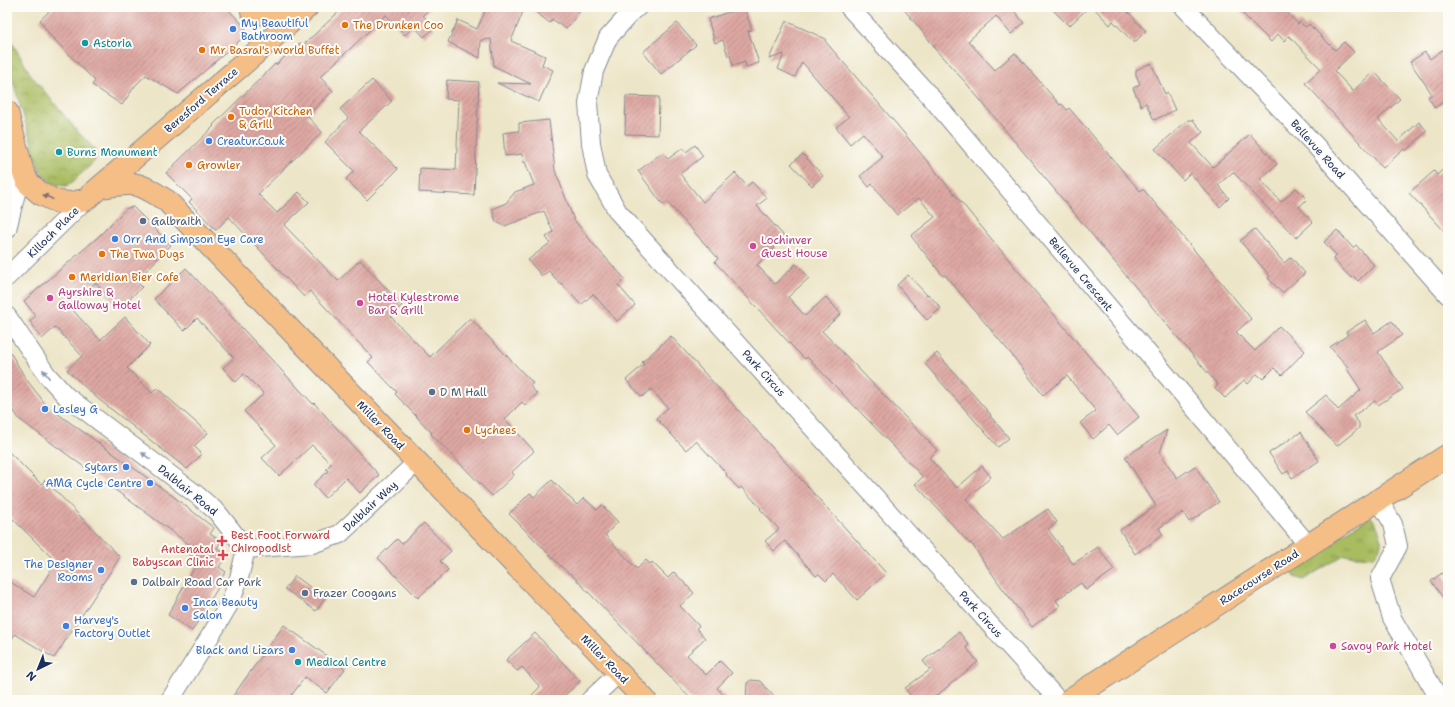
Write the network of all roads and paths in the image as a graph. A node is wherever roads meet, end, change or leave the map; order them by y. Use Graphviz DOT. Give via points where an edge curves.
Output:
graph roads {
  1 [pos="849,7"];
  2 [pos="1184,7"];
  3 [pos="634,8"];
  4 [pos="250,9"];
  5 [pos="304,10"];
  6 [pos="258,51"];
  7 [pos="7,112"];
  8 [pos="165,132"];
  9 [pos="22,170"];
  10 [pos="93,194"];
  11 [pos="167,201"];
  12 [pos="7,230"];
  13 [pos="7,277"];
  14 [pos="1448,295"];
  15 [pos="7,316"];
  16 [pos="1448,455"];
  17 [pos="417,462"];
  18 [pos="1379,500"];
  19 [pos="1308,545"];
  20 [pos="246,549"];
  21 [pos="619,673"];
  22 [pos="170,700"];
  23 [pos="590,700"];
  24 [pos="645,700"];
  25 [pos="1058,700"];
  26 [pos="1069,700"];
  27 [pos="1440,700"];
  1 -- 19 [label="street, Bellevue Crescent" via="929,95 1186,397"];
  2 -- 14 [label="street, Bellevue Road" via="1314,145"];
  3 -- 25 [label="street, Park Circus" via="608,38 594,71 588,104 597,175 618,212"];
  4 -- 5 [label="main road, Beresford Terrace" via="271,16 289,15"];
  4 -- 6 [label="main road" via="260,27"];
  5 -- 6 [label="main road, Beresford Terrace"];
  6 -- 8 [label="main road, Beresford Terrace"];
  7 -- 9 [label="main road, Miller Road"];
  8 -- 10 [label="main road, Beresford Terrace"];
  8 -- 11 [label="main road" via="146,168 149,178"];
  10 -- 9 [label="main road, Miller Road, one-way" via="72,203 58,202 41,194 28,183"];
  9 -- 12 [label="street"];
  10 -- 11 [label="main road, Miller Road" via="124,183 136,184"];
  10 -- 13 [label="street, Killoch Place"];
  11 -- 17 [label="main road, Miller Road"];
  20 -- 15 [label="street, Dalblair Road, one-way" via="217,512 66,396 47,375"];
  16 -- 18 [label="main road, Racecourse Road"];
  17 -- 20 [label="street, Dalblair Way" via="340,534 312,544"];
  17 -- 21 [label="main road, Miller Road"];
  18 -- 19 [label="main road, Racecourse Road"];
  18 -- 27 [label="street" via="1393,524 1398,546 1380,579 1392,618"];
  19 -- 26 [label="main road, Racecourse Road"];
  20 -- 22 [label="street" via="231,601"];
  21 -- 23 [label="street"];
  21 -- 24 [label="main road, Miller Road"];
}
